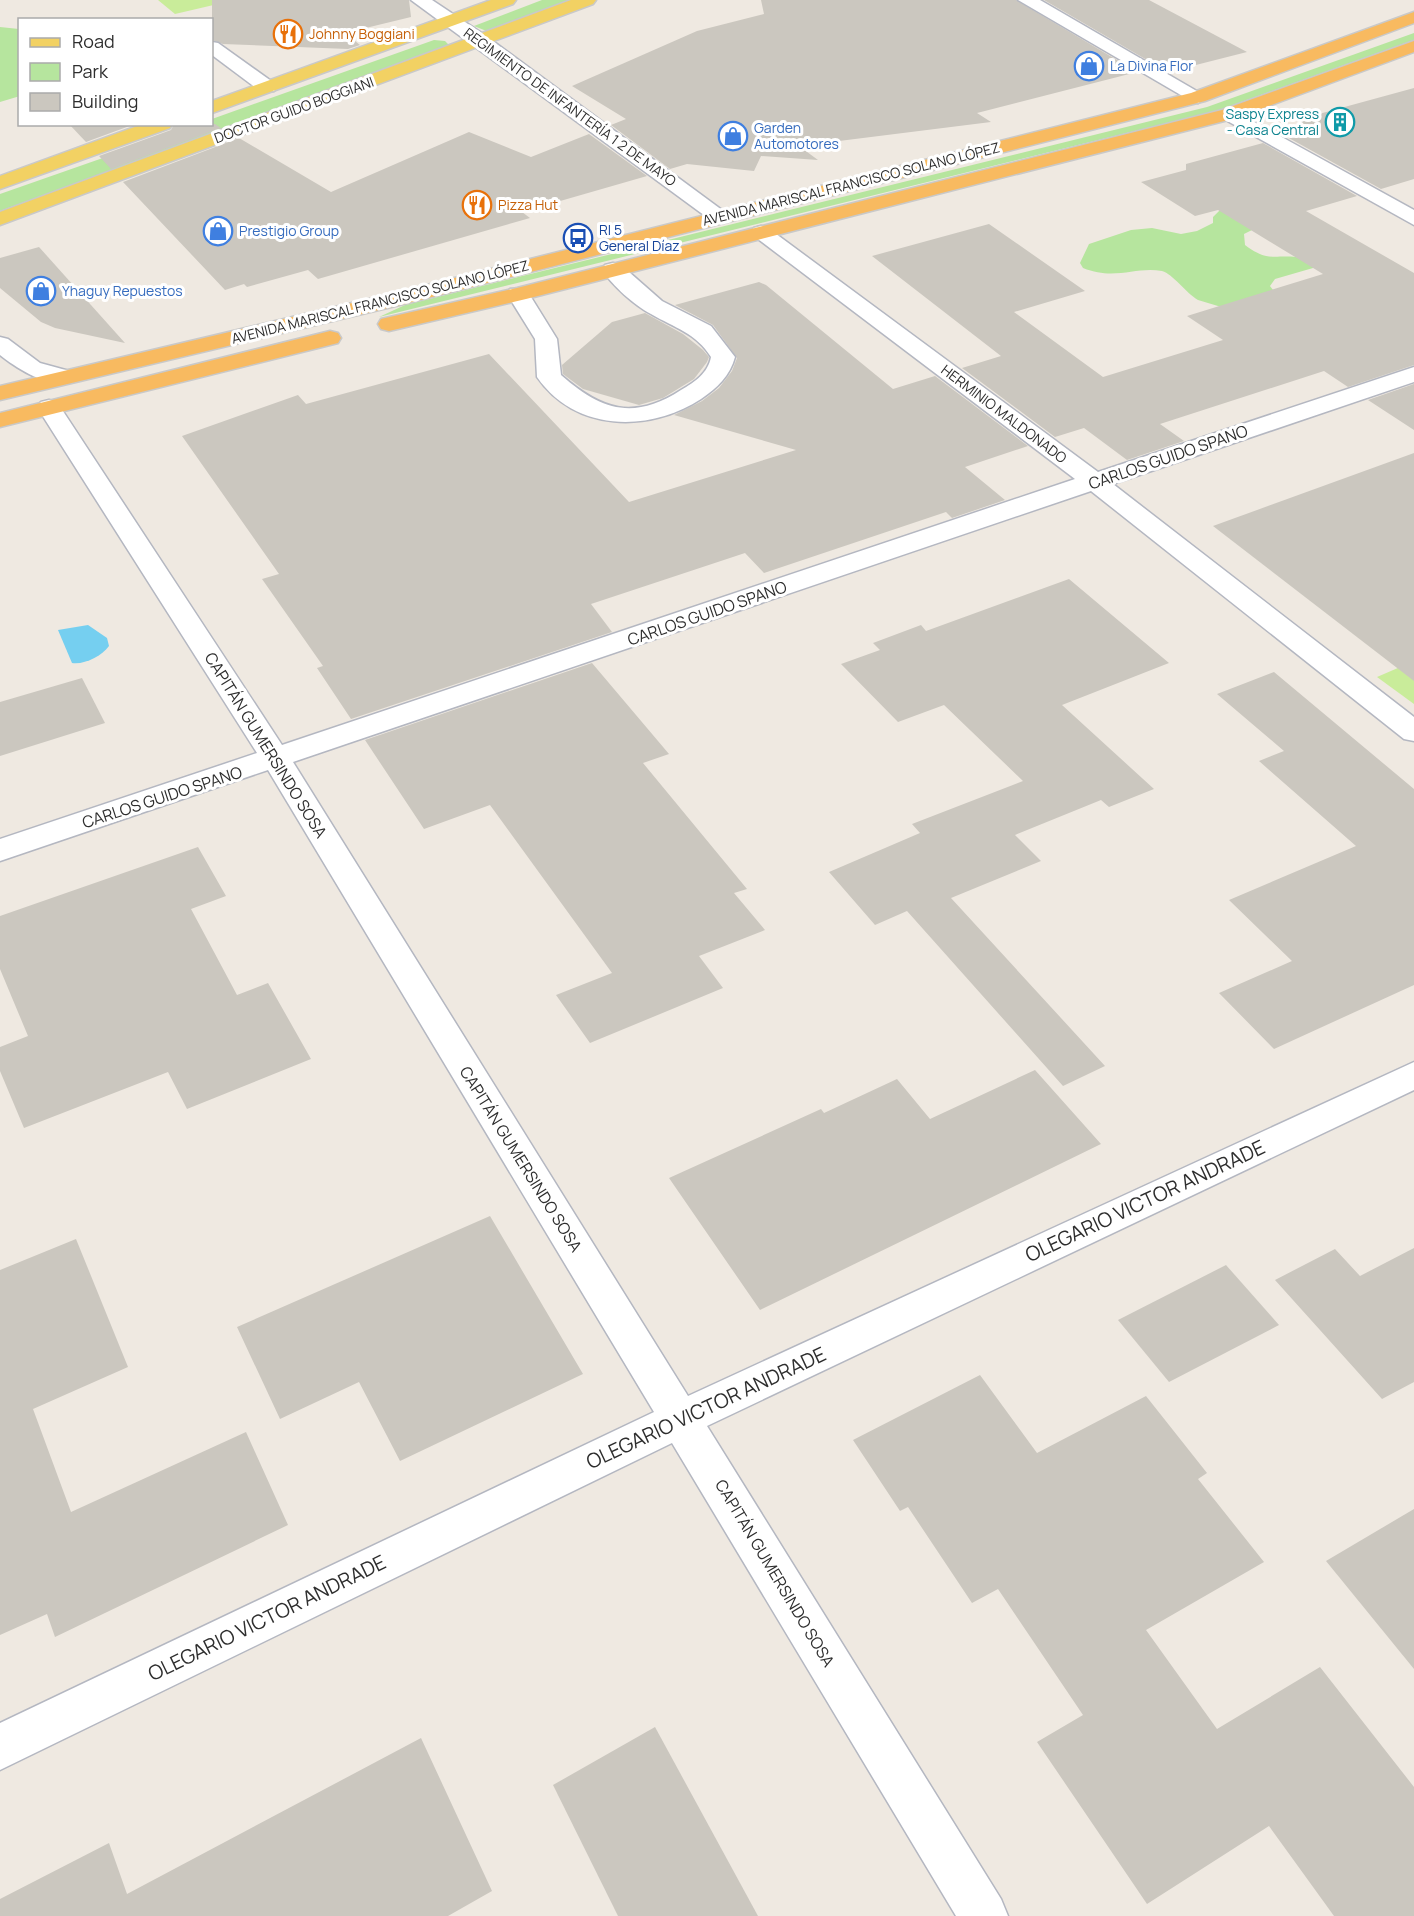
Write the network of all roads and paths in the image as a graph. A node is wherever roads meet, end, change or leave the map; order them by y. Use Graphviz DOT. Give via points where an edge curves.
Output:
graph roads {
  1 [pos="420,0"];
  2 [pos="507,0"];
  3 [pos="587,0"];
  4 [pos="1026,0"];
  5 [pos="1414,17"];
  6 [pos="451,20"];
  7 [pos="480,40"];
  8 [pos="1414,46"];
  9 [pos="213,48"];
  10 [pos="267,87"];
  11 [pos="1198,97"];
  12 [pos="213,107"];
  13 [pos="1228,114"];
  14 [pos="157,126"];
  15 [pos="0,183"];
  16 [pos="719,217"];
  17 [pos="0,219"];
  18 [pos="1414,219"];
  19 [pos="761,232"];
  20 [pos="613,270"];
  21 [pos="518,294"];
  22 [pos="404,297"];
  23 [pos="373,328"];
  24 [pos="350,333"];
  25 [pos="1,349"];
  26 [pos="1414,374"];
  27 [pos="64,377"];
  28 [pos="0,393"];
  29 [pos="49,407"];
  30 [pos="0,420"];
  31 [pos="1095,482"];
  32 [pos="1414,732"];
  33 [pos="276,759"];
  34 [pos="0,850"];
  35 [pos="1414,1075"];
  36 [pos="681,1419"];
  37 [pos="0,1747"];
  38 [pos="984,1916"];
  1 -- 6 [label="street, REGIMIENTO DE INFANTERÍA 1 2 DE MAYO"];
  2 -- 6 [label="main road, DOCTOR GUIDO BOGGIANI"];
  3 -- 7 [label="main road, DOCTOR GUIDO BOGGIANI"];
  4 -- 11 [label="street"];
  5 -- 11 [label="highway, AVENIDA MARISCAL FRANCISCO SOLANO LÓPEZ"];
  6 -- 7 [label="street, REGIMIENTO DE INFANTERÍA 1 2 DE MAYO"];
  6 -- 10 [label="main road, DOCTOR GUIDO BOGGIANI"];
  7 -- 16 [label="street, REGIMIENTO DE INFANTERÍA 1 2 DE MAYO"];
  7 -- 17 [label="main road, DOCTOR GUIDO BOGGIANI"];
  8 -- 13 [label="highway, AVENIDA MARISCAL FRANCISCO SOLANO LÓPEZ"];
  9 -- 10 [label="street"];
  10 -- 12 [label="main road, DOCTOR GUIDO BOGGIANI"];
  11 -- 16 [label="highway, AVENIDA MARISCAL FRANCISCO SOLANO LÓPEZ"];
  13 -- 18 [label="street"];
  13 -- 19 [label="highway, AVENIDA MARISCAL FRANCISCO SOLANO LÓPEZ"];
  14 -- 15 [label="main road"];
  16 -- 22 [label="highway, AVENIDA MARISCAL FRANCISCO SOLANO LÓPEZ"];
  19 -- 20 [label="highway, AVENIDA MARISCAL FRANCISCO SOLANO LÓPEZ"];
  19 -- 31 [label="street, HERMINIO MALDONADO"];
  20 -- 21 [label="highway, AVENIDA MARISCAL FRANCISCO SOLANO LÓPEZ"];
  20 -- 21 [label="street" via="659,310 697,326 711,337 723,357 720,369 704,384 651,414 626,416 594,410 549,377 546,339"];
  21 -- 23 [label="highway, AVENIDA MARISCAL FRANCISCO SOLANO LÓPEZ"];
  22 -- 27 [label="highway, AVENIDA MARISCAL FRANCISCO SOLANO LÓPEZ"];
  22 -- 29 [label="highway" via="362,314 82,384"];
  24 -- 29 [label="highway, AVENIDA MARISCAL FRANCISCO SOLANO LÓPEZ"];
  25 -- 27 [label="street" via="32,368"];
  26 -- 31 [label="street, CARLOS GUIDO SPANO"];
  27 -- 28 [label="highway, AVENIDA MARISCAL FRANCISCO SOLANO LÓPEZ"];
  29 -- 30 [label="highway, AVENIDA MARISCAL FRANCISCO SOLANO LÓPEZ"];
  29 -- 33 [label="street, CAPITÁN GUMERSINDO SOSA"];
  31 -- 32 [label="street, HERMINIO MALDONADO"];
  31 -- 33 [label="street, CARLOS GUIDO SPANO"];
  33 -- 34 [label="street, CARLOS GUIDO SPANO"];
  33 -- 36 [label="street, CAPITÁN GUMERSINDO SOSA"];
  35 -- 36 [label="street, OLEGARIO VICTOR ANDRADE"];
  36 -- 37 [label="street, OLEGARIO VICTOR ANDRADE"];
  36 -- 38 [label="street, CAPITÁN GUMERSINDO SOSA"];
}
